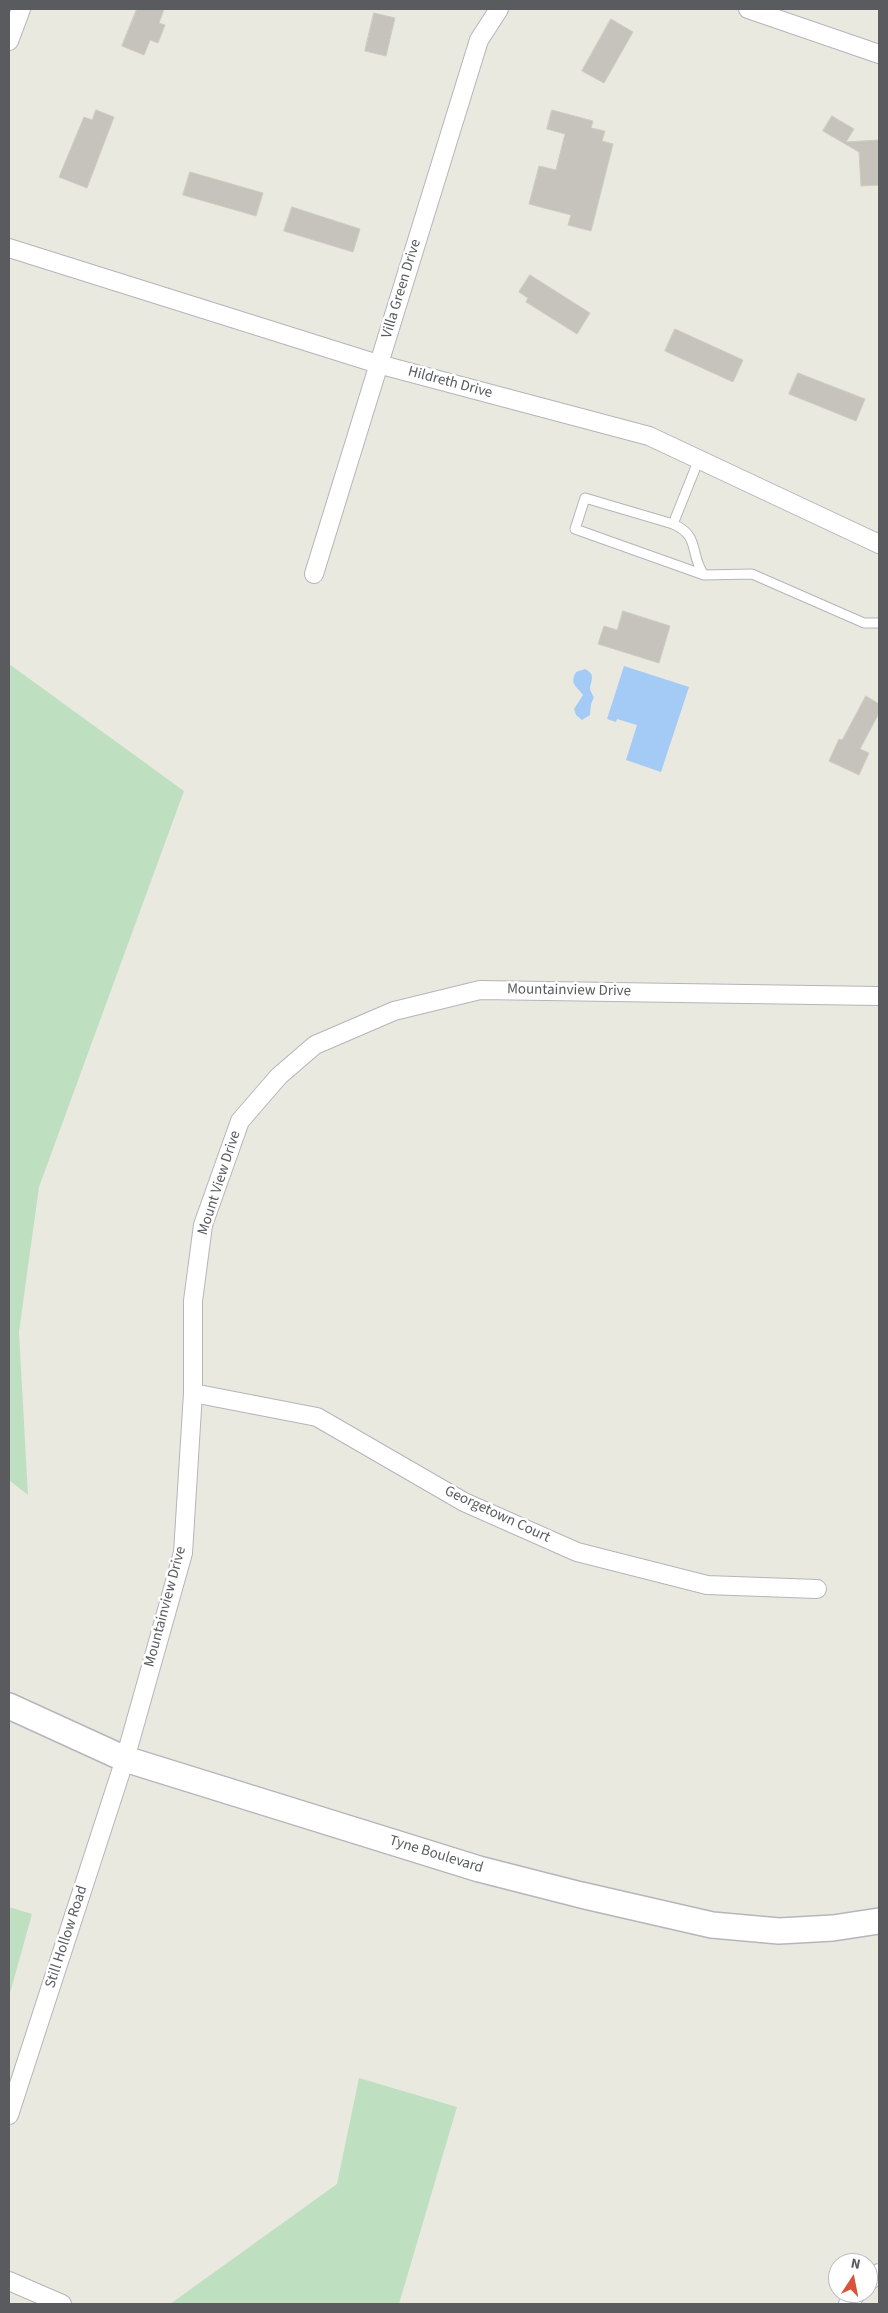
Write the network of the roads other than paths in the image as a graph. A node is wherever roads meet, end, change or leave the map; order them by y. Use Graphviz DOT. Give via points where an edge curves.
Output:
graph roads {
  1 [pos="21,9"];
  2 [pos="499,9"];
  3 [pos="748,9"];
  4 [pos="9,42"];
  5 [pos="879,54"];
  6 [pos="9,248"];
  7 [pos="378,364"];
  8 [pos="699,459"];
  9 [pos="673,524"];
  10 [pos="879,544"];
  11 [pos="314,574"];
  12 [pos="704,575"];
  13 [pos="879,623"];
  14 [pos="879,996"];
  15 [pos="279,1076"];
  16 [pos="193,1393"];
  17 [pos="817,1589"];
  18 [pos="9,1706"];
  19 [pos="125,1759"];
  20 [pos="879,1922"];
  21 [pos="9,2115"];
  22 [pos="9,2281"];
  23 [pos="62,2304"];
  1 -- 4 [label="street"];
  2 -- 7 [label="street, Villa Green Drive" via="479,40"];
  3 -- 5 [label="street"];
  6 -- 7 [label="street, Hildreth Drive"];
  7 -- 8 [label="street, Hildreth Drive" via="649,436"];
  7 -- 11 [label="street, Villa Green Drive"];
  8 -- 9 [label="lane"];
  8 -- 10 [label="street, Hildreth Drive"];
  9 -- 12 [label="lane" via="686,529"];
  9 -- 12 [label="lane" via="585,498 575,529"];
  12 -- 13 [label="lane" via="752,574 864,623"];
  14 -- 15 [label="street, Mountainview Drive" via="480,990 394,1011 315,1045"];
  15 -- 16 [label="street, Mount View Drive" via="240,1121 203,1224 193,1301"];
  16 -- 17 [label="street, Georgetown Court" via="317,1417 464,1502 577,1552 707,1585"];
  16 -- 19 [label="street, Mountainview Drive" via="183,1553"];
  18 -- 19 [label="street, Tyne Boulevard"];
  19 -- 20 [label="street, Tyne Boulevard" via="479,1869 712,1925 779,1931"];
  19 -- 21 [label="street, Still Hollow Road"];
  22 -- 23 [label="street"];
}
